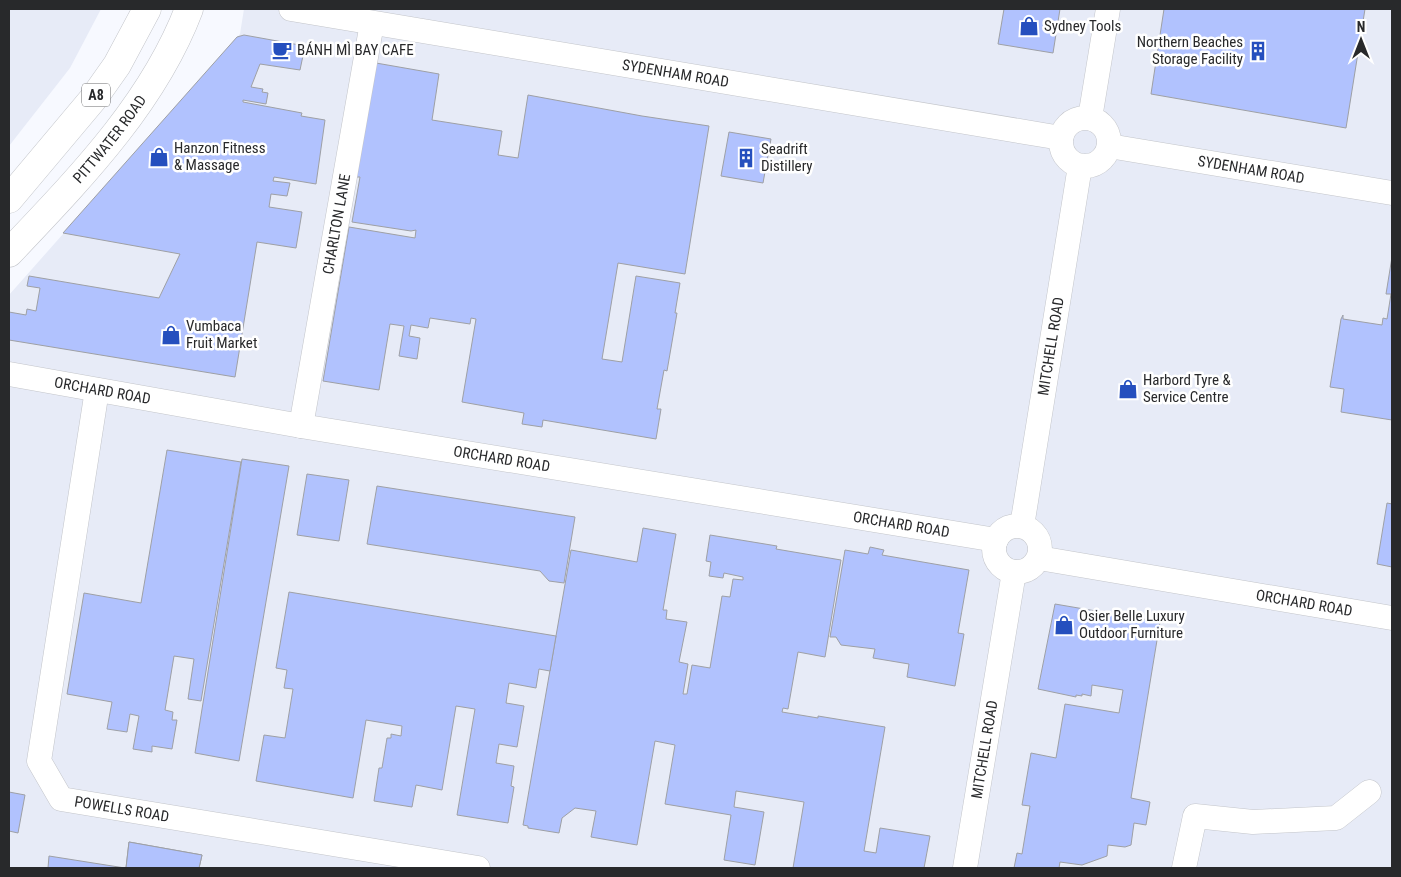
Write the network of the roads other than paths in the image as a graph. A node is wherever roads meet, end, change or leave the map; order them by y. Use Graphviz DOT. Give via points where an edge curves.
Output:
graph roads {
  1 [pos="147,9"];
  2 [pos="189,9"];
  3 [pos="291,9"];
  4 [pos="1108,9"];
  5 [pos="372,23"];
  6 [pos="1090,118"];
  7 [pos="1060,138"];
  8 [pos="1109,146"];
  9 [pos="1080,166"];
  10 [pos="1392,193"];
  11 [pos="9,199"];
  12 [pos="9,253"];
  13 [pos="9,374"];
  14 [pos="96,390"];
  15 [pos="301,426"];
  16 [pos="1022,526"];
  17 [pos="996,540"];
  18 [pos="1039,558"];
  19 [pos="1014,572"];
  20 [pos="1392,618"];
  21 [pos="1369,792"];
  22 [pos="478,868"];
  23 [pos="965,868"];
  24 [pos="1184,868"];
  1 -- 11 [label="highway, A8" via="118,65"];
  2 -- 12 [label="highway, PITTWATER ROAD / A8" via="166,59 125,122"];
  3 -- 5 [label="street, SYDENHAM ROAD"];
  4 -- 6 [label="street"];
  5 -- 7 [label="street, SYDENHAM ROAD"];
  5 -- 15 [label="street, CHARLTON LANE"];
  6 -- 7 [label="street" via="1070,123"];
  6 -- 8 [label="street" via="1106,130"];
  7 -- 9 [label="street" via="1065,156"];
  8 -- 9 [label="street" via="1100,161"];
  8 -- 10 [label="street, SYDENHAM ROAD"];
  9 -- 16 [label="street, MITCHELL ROAD"];
  13 -- 14 [label="street, ORCHARD ROAD"];
  14 -- 15 [label="street, ORCHARD ROAD"];
  14 -- 22 [label="street, POWELLS ROAD" via="39,761 61,799"];
  15 -- 17 [label="street, ORCHARD ROAD"];
  16 -- 17 [label="street" via="1006,528"];
  16 -- 18 [label="street" via="1038,538"];
  17 -- 19 [label="street" via="997,561"];
  18 -- 19 [label="street" via="1029,569"];
  18 -- 20 [label="street, ORCHARD ROAD"];
  19 -- 23 [label="street, MITCHELL ROAD"];
  21 -- 24 [label="street" via="1336,818 1253,822 1195,816"];
}
